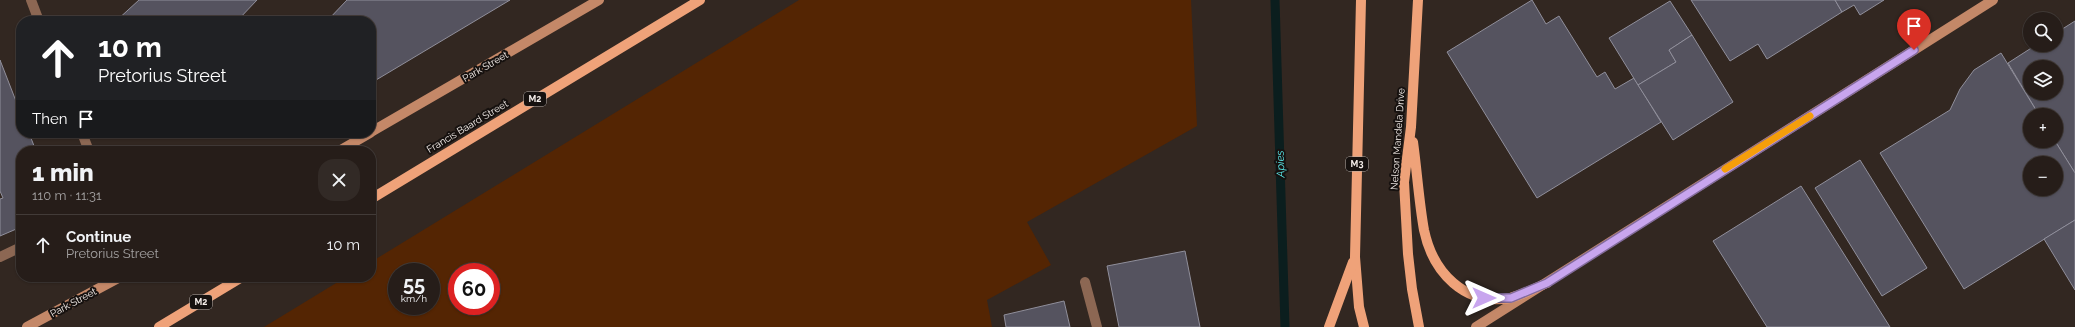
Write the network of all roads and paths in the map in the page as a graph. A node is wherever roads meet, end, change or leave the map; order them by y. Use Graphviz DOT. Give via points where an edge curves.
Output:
graph roads {
  1 [pos="31,0"];
  2 [pos="599,0"];
  3 [pos="700,0"];
  4 [pos="1361,0"];
  5 [pos="1418,0"];
  6 [pos="1993,0"];
  7 [pos="37,16"];
  8 [pos="1411,127"];
  9 [pos="376,130"];
  10 [pos="361,138"];
  11 [pos="348,146"];
  12 [pos="376,196"];
  13 [pos="16,249"];
  14 [pos="0,257"];
  15 [pos="1355,257"];
  16 [pos="111,282"];
  17 [pos="234,282"];
  18 [pos="1085,282"];
  19 [pos="1547,283"];
  20 [pos="27,327"];
  21 [pos="159,327"];
  22 [pos="1097,327"];
  23 [pos="1328,327"];
  24 [pos="1364,327"];
  25 [pos="1419,327"];
  26 [pos="1476,327"];
  1 -- 7 [label="street"];
  2 -- 9 [label="street, Park Street"];
  3 -- 12 [label="main road, Francis Baard Street / M2"];
  4 -- 15 [label="main road, M3"];
  5 -- 8 [label="main road, Nelson Mandela Drive"];
  6 -- 19 [label="street"];
  8 -- 19 [label="main road" via="1425,231 1444,272 1456,286 1475,297 1492,299 1511,298"];
  8 -- 25 [label="main road, Nelson Mandela Drive" via="1405,189 1408,254"];
  10 -- 11 [label="street, Park Street"];
  13 -- 14 [label="street"];
  15 -- 23 [label="main road"];
  15 -- 24 [label="main road, M3" via="1359,307"];
  16 -- 20 [label="street, Park Street"];
  17 -- 21 [label="main road, M2"];
  18 -- 22 [label="street"];
  19 -- 26 [label="street"];
}
